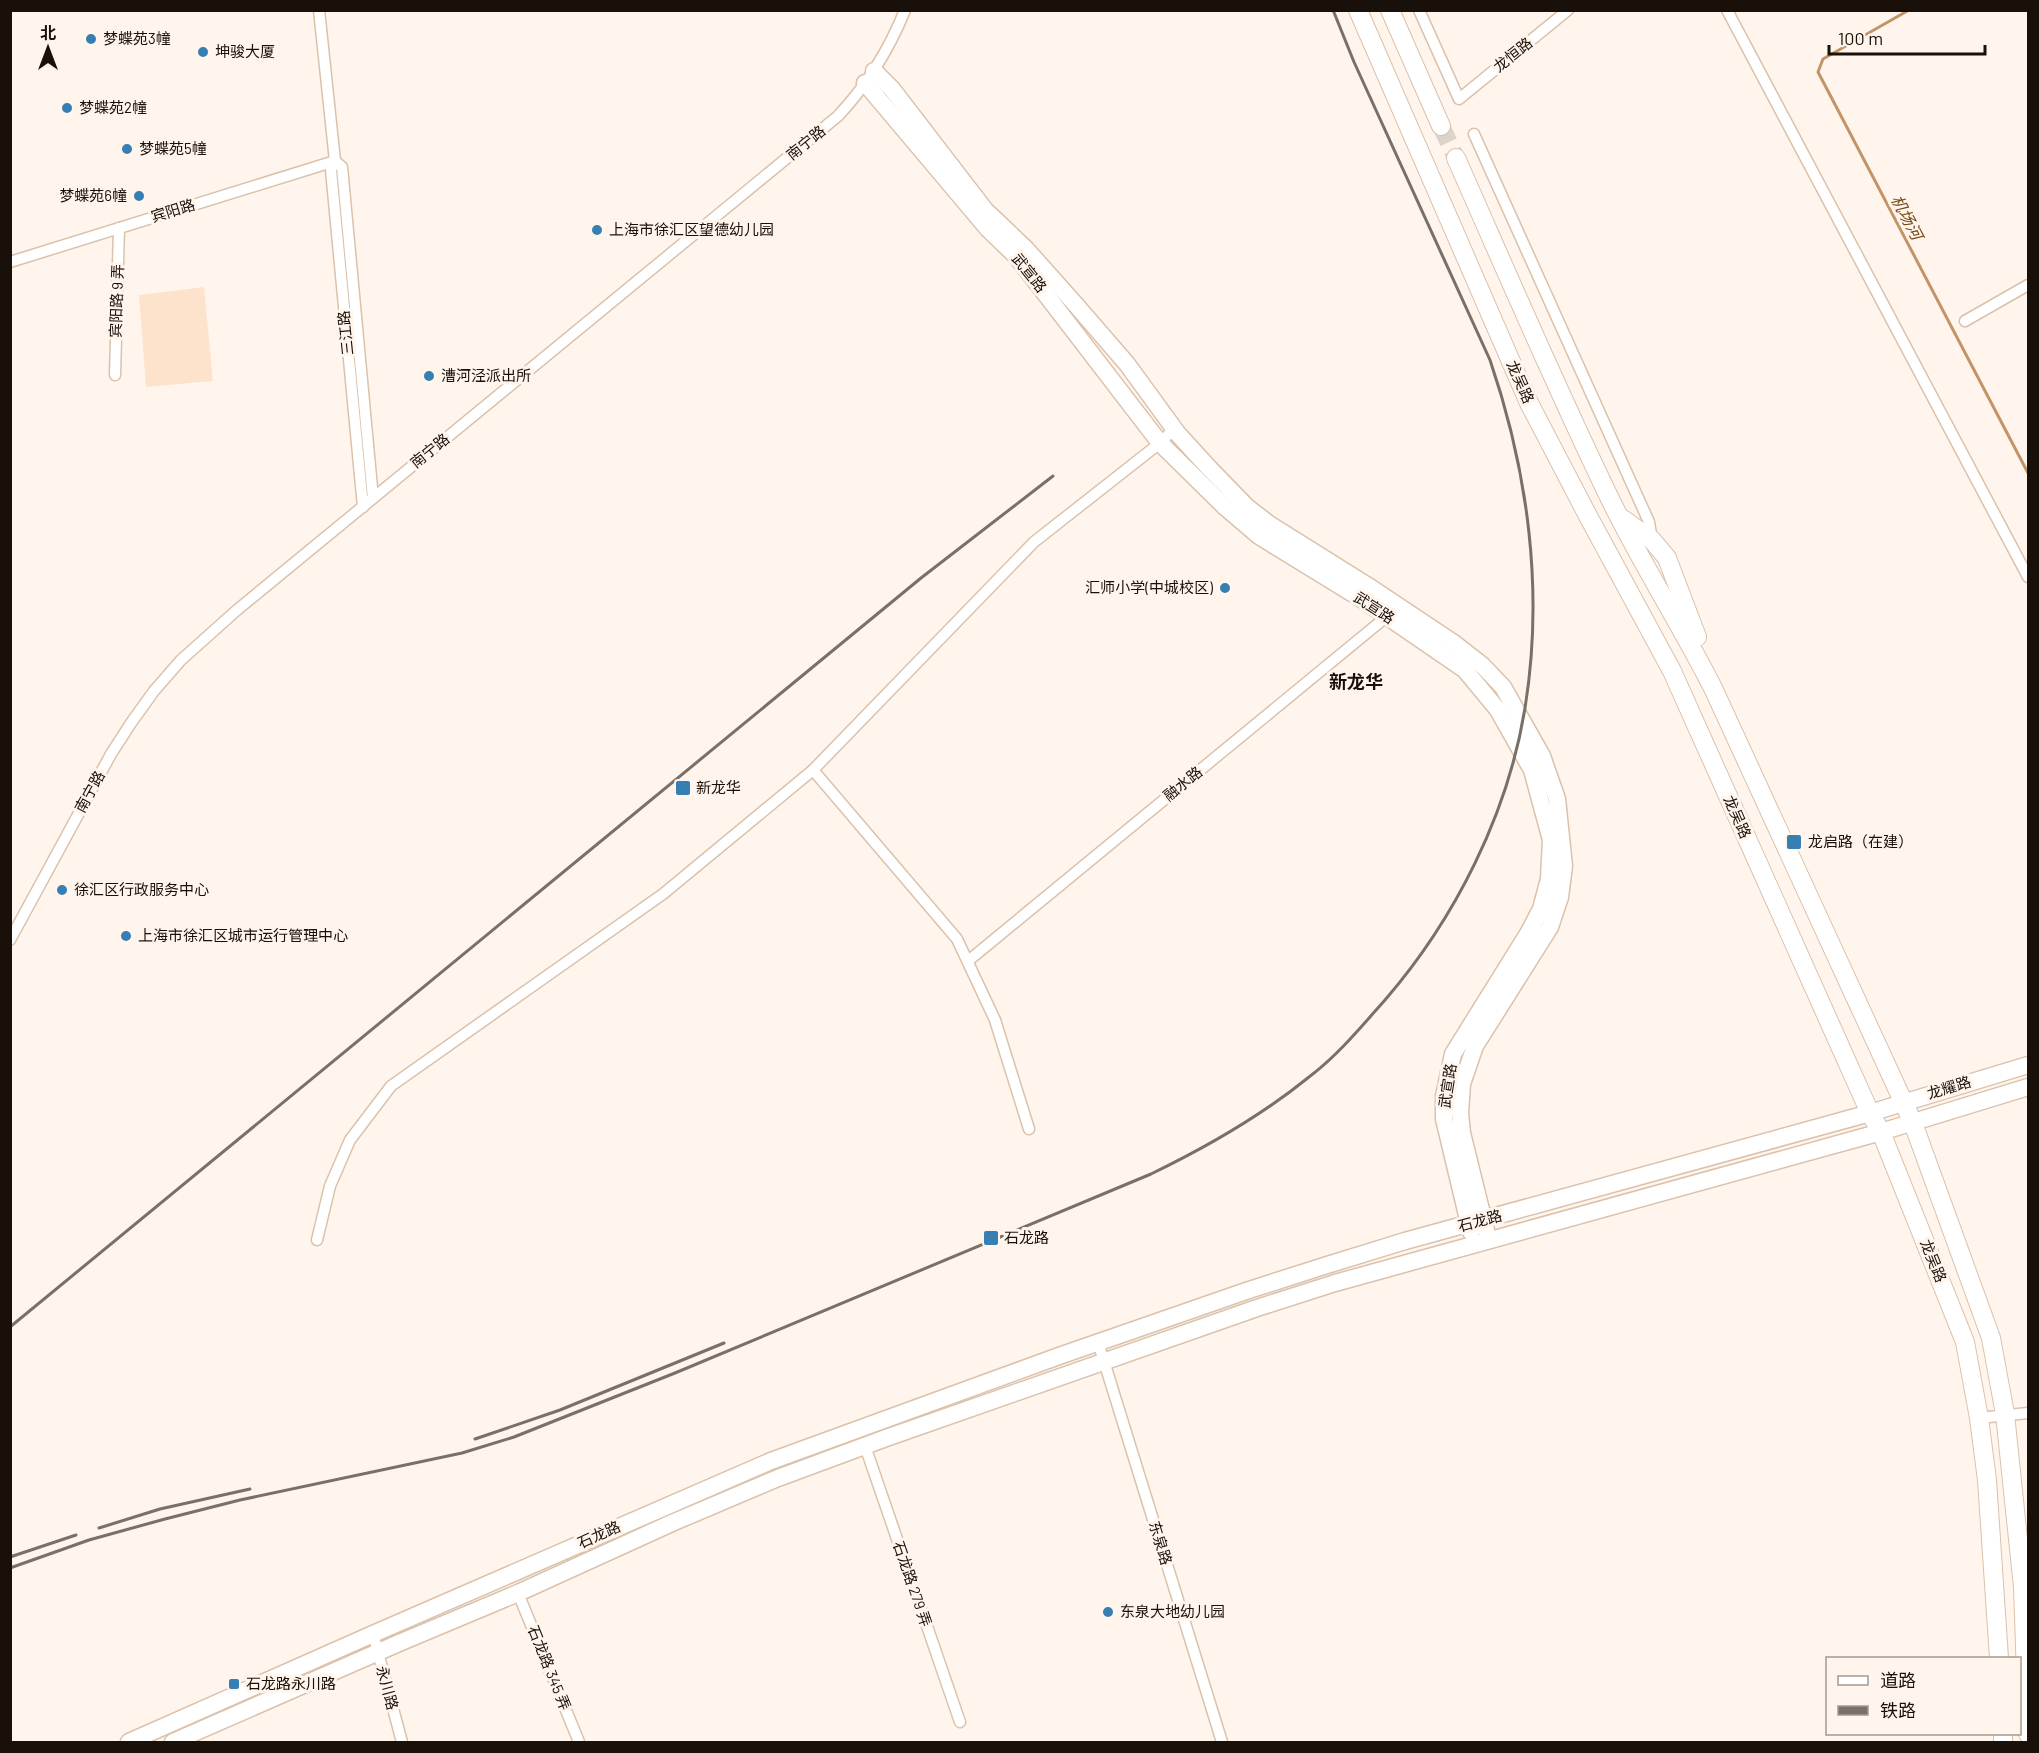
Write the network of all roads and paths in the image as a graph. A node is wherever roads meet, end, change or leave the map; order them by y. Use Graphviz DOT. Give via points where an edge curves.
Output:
graph roads {
  1 [pos="319,10"];
  2 [pos="905,10"];
  3 [pos="1358,10"];
  4 [pos="1390,10"];
  5 [pos="1419,10"];
  6 [pos="1568,10"];
  7 [pos="1727,10"];
  8 [pos="870,77"];
  9 [pos="1441,126"];
  10 [pos="1474,134"];
  11 [pos="1456,158"];
  12 [pos="336,161"];
  13 [pos="119,228"];
  14 [pos="10,262"];
  15 [pos="2028,285"];
  16 [pos="1965,321"];
  17 [pos="115,375"];
  18 [pos="1174,429"];
  19 [pos="1160,443"];
  20 [pos="373,498"];
  21 [pos="363,507"];
  22 [pos="1619,515"];
  23 [pos="1652,540"];
  24 [pos="2028,577"];
  25 [pos="1393,611"];
  26 [pos="1713,688"];
  27 [pos="813,770"];
  28 [pos="10,940"];
  29 [pos="968,962"];
  30 [pos="2028,1065"];
  31 [pos="2028,1087"];
  32 [pos="1904,1102"];
  33 [pos="1870,1113"];
  34 [pos="1913,1123"];
  35 [pos="1029,1129"];
  36 [pos="1881,1132"];
  37 [pos="1475,1222"];
  38 [pos="317,1240"];
  39 [pos="1482,1241"];
  40 [pos="1098,1342"];
  41 [pos="1104,1362"];
  42 [pos="2028,1413"];
  43 [pos="2005,1414"];
  44 [pos="1979,1418"];
  45 [pos="865,1446"];
  46 [pos="518,1593"];
  47 [pos="373,1634"];
  48 [pos="378,1652"];
  49 [pos="1999,1657"];
  50 [pos="960,1722"];
  51 [pos="2028,1734"];
  52 [pos="129,1743"];
  53 [pos="173,1743"];
  54 [pos="402,1743"];
  55 [pos="579,1743"];
  56 [pos="1222,1743"];
  1 -- 12 [label="street, 三江路"];
  2 -- 8 [label="street, 南宁路"];
  3 -- 33 [label="main road, 龙吴路" via="1529,403 1672,671"];
  4 -- 9 [label="main road"];
  5 -- 6 [label="street, 龙恒路" via="1460,99"];
  7 -- 24 [label="street"];
  8 -- 18 [label="main road" via="892,89 985,210 1026,249 1127,364"];
  8 -- 19 [label="main road, 武宣路" via="988,229 1017,257"];
  8 -- 20 [label="street, 南宁路" via="838,116"];
  10 -- 23 [label="street" via="1649,522"];
  11 -- 22 [label="main road, 龙吴路" via="1558,389"];
  12 -- 13 [label="street, 宾阳路"];
  12 -- 20 [label="street, 三江路" via="342,167"];
  12 -- 21 [label="street, 三江路" via="331,170"];
  13 -- 14 [label="street, 宾阳路"];
  13 -- 17 [label="street, 宾阳路 9 弄"];
  15 -- 16 [label="street"];
  18 -- 19 [label="street"];
  18 -- 25 [label="main road" via="1247,507"];
  19 -- 25 [label="main road, 武宣路" via="1259,536"];
  19 -- 27 [label="street" via="1034,542"];
  20 -- 21 [label="street, 南宁路"];
  21 -- 28 [label="street, 南宁路" via="209,634 154,691 111,754"];
  22 -- 23 [label="main road"];
  22 -- 26 [label="main road, 龙吴路"];
  23 -- 26 [label="main road" via="1666,558"];
  25 -- 29 [label="street, 融水路"];
  25 -- 37 [label="main road" via="1473,658 1503,687 1542,756 1557,799 1564,866 1560,897 1550,927 1475,1046 1461,1084 1461,1133"];
  26 -- 32 [label="main road, 龙吴路"];
  27 -- 29 [label="street" via="957,939"];
  27 -- 38 [label="street" via="663,894 391,1086 350,1140 330,1186"];
  29 -- 35 [label="street" via="995,1020"];
  30 -- 32 [label="main road, 龙耀路"];
  31 -- 34 [label="main road, 龙耀路"];
  32 -- 33 [label="main road, 龙耀路"];
  32 -- 34 [label="main road, 龙吴路"];
  33 -- 36 [label="main road, 龙吴路"];
  33 -- 37 [label="main road, 石龙路"];
  34 -- 36 [label="main road, 龙耀路"];
  34 -- 43 [label="main road, 龙吴路" via="1990,1338"];
  36 -- 39 [label="main road, 石龙路"];
  36 -- 44 [label="main road, 龙吴路" via="1965,1342"];
  37 -- 39 [label="main road"];
  37 -- 40 [label="main road, 石龙路" via="1282,1279"];
  39 -- 41 [label="main road, 石龙路" via="1268,1305"];
  40 -- 41 [label="street, 东泉路"];
  40 -- 47 [label="main road, 石龙路" via="771,1461"];
  41 -- 45 [label="main road, 石龙路"];
  41 -- 56 [label="street, 东泉路"];
  42 -- 43 [label="street"];
  43 -- 44 [label="street"];
  43 -- 51 [label="main road, 龙吴路" via="2023,1587"];
  44 -- 49 [label="main road, 龙吴路"];
  45 -- 46 [label="main road, 石龙路" via="778,1478"];
  45 -- 50 [label="street, 石龙路 279 弄"];
  46 -- 48 [label="main road, 石龙路"];
  46 -- 55 [label="street, 石龙路 345 弄"];
  47 -- 48 [label="street, 永川路"];
  47 -- 52 [label="main road, 石龙路"];
  48 -- 53 [label="main road, 石龙路"];
  48 -- 54 [label="street, 永川路"];
}
